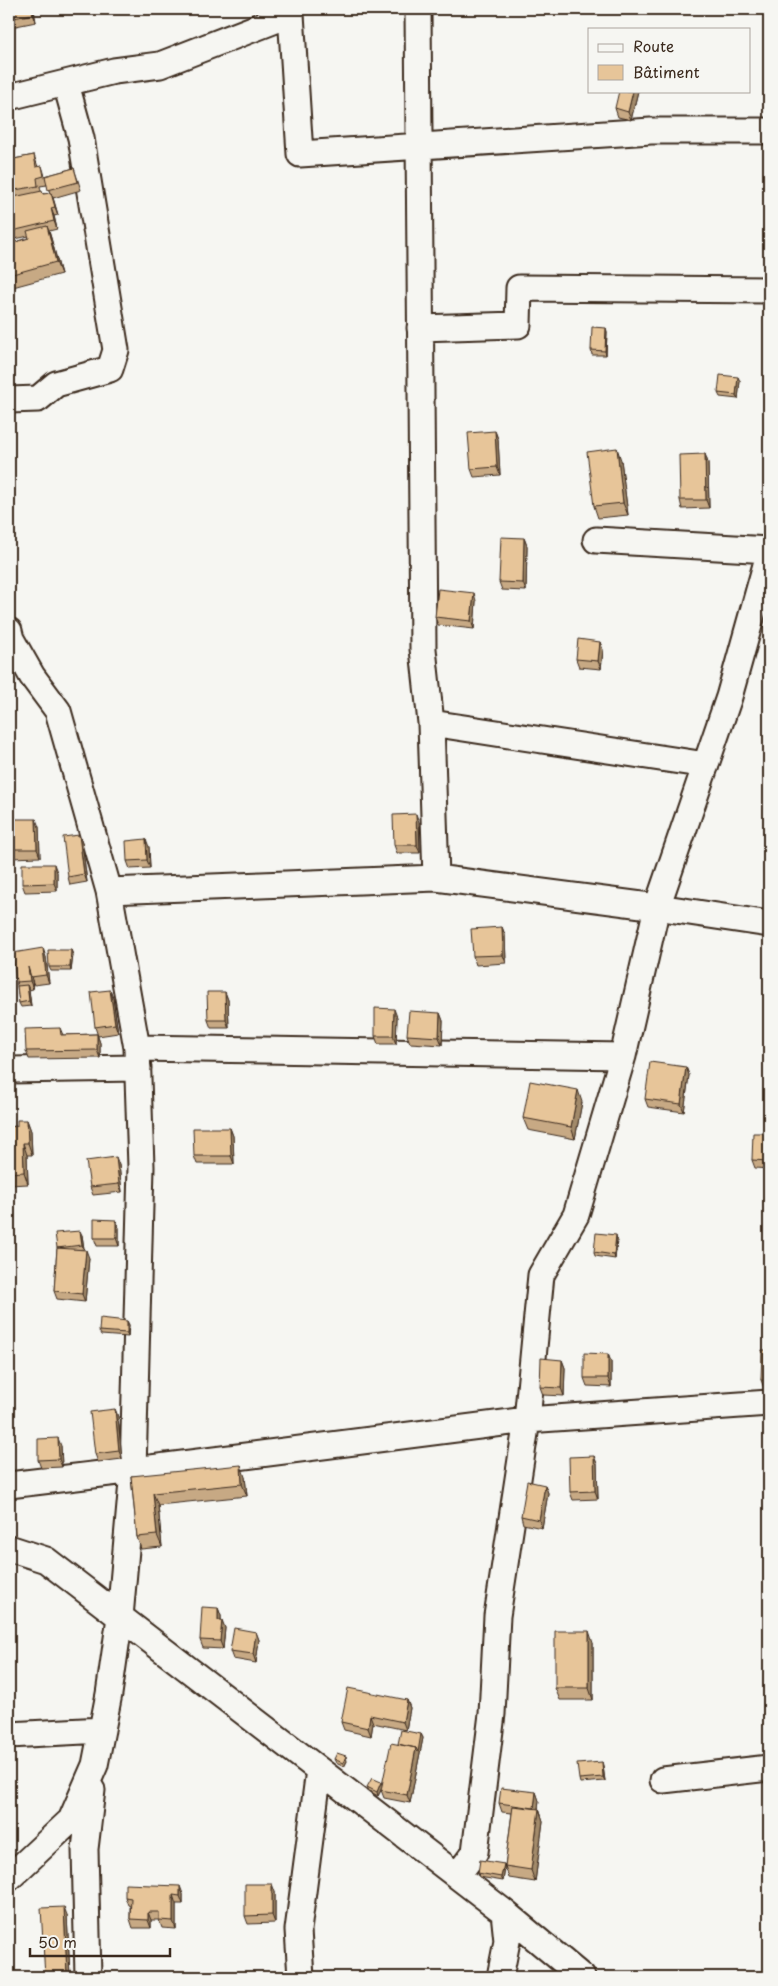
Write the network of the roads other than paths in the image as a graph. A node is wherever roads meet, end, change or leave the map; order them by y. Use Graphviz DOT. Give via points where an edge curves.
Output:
graph roads {
  1 [pos="418,9"];
  2 [pos="66,84"];
  3 [pos="9,98"];
  4 [pos="769,131"];
  5 [pos="419,146"];
  6 [pos="769,290"];
  7 [pos="420,328"];
  8 [pos="9,400"];
  9 [pos="596,540"];
  10 [pos="769,550"];
  11 [pos="769,554"];
  12 [pos="759,629"];
  13 [pos="9,631"];
  14 [pos="431,723"];
  15 [pos="706,765"];
  16 [pos="436,878"];
  17 [pos="109,891"];
  18 [pos="657,907"];
  19 [pos="769,924"];
  20 [pos="623,1056"];
  21 [pos="137,1058"];
  22 [pos="9,1070"];
  23 [pos="769,1403"];
  24 [pos="527,1420"];
  25 [pos="133,1470"];
  26 [pos="9,1485"];
  27 [pos="9,1548"];
  28 [pos="120,1617"];
  29 [pos="102,1730"];
  30 [pos="9,1735"];
  31 [pos="95,1765"];
  32 [pos="769,1768"];
  33 [pos="319,1770"];
  34 [pos="664,1780"];
  35 [pos="457,1876"];
  36 [pos="9,1878"];
  37 [pos="504,1912"];
  38 [pos="88,1977"];
  39 [pos="301,1977"];
  40 [pos="500,1977"];
  41 [pos="582,1977"];
  1 -- 5 [label="street"];
  2 -- 3 [label="street"];
  2 -- 5 [label="street" via="114,71 160,65 291,14 300,154"];
  2 -- 8 [label="street" via="81,138 116,350 110,369 56,384 38,399"];
  4 -- 5 [label="street" via="651,131"];
  5 -- 7 [label="street"];
  6 -- 7 [label="street" via="519,288 518,325"];
  7 -- 14 [label="street" via="423,649"];
  9 -- 10 [label="street"];
  11 -- 12 [label="street"];
  12 -- 15 [label="street" via="728,697"];
  13 -- 17 [label="street" via="32,676 58,711"];
  14 -- 15 [label="street"];
  14 -- 16 [label="street"];
  15 -- 18 [label="street"];
  16 -- 17 [label="street"];
  16 -- 18 [label="street"];
  17 -- 21 [label="street"];
  18 -- 19 [label="street"];
  18 -- 20 [label="street"];
  20 -- 21 [label="street"];
  20 -- 24 [label="street" via="576,1215 541,1275"];
  21 -- 22 [label="street"];
  21 -- 25 [label="street" via="141,1167"];
  23 -- 24 [label="street"];
  24 -- 25 [label="street"];
  24 -- 35 [label="street" via="497,1616 492,1714 475,1852"];
  25 -- 26 [label="street"];
  25 -- 28 [label="street"];
  27 -- 28 [label="street" via="46,1560"];
  28 -- 29 [label="street"];
  28 -- 33 [label="street"];
  29 -- 30 [label="street"];
  29 -- 31 [label="street"];
  31 -- 36 [label="street" via="71,1820"];
  31 -- 38 [label="street" via="85,1849"];
  32 -- 34 [label="street"];
  33 -- 35 [label="street"];
  33 -- 39 [label="street" via="298,1930"];
  35 -- 37 [label="street"];
  37 -- 40 [label="street" via="507,1941"];
  37 -- 41 [label="street"];
}
